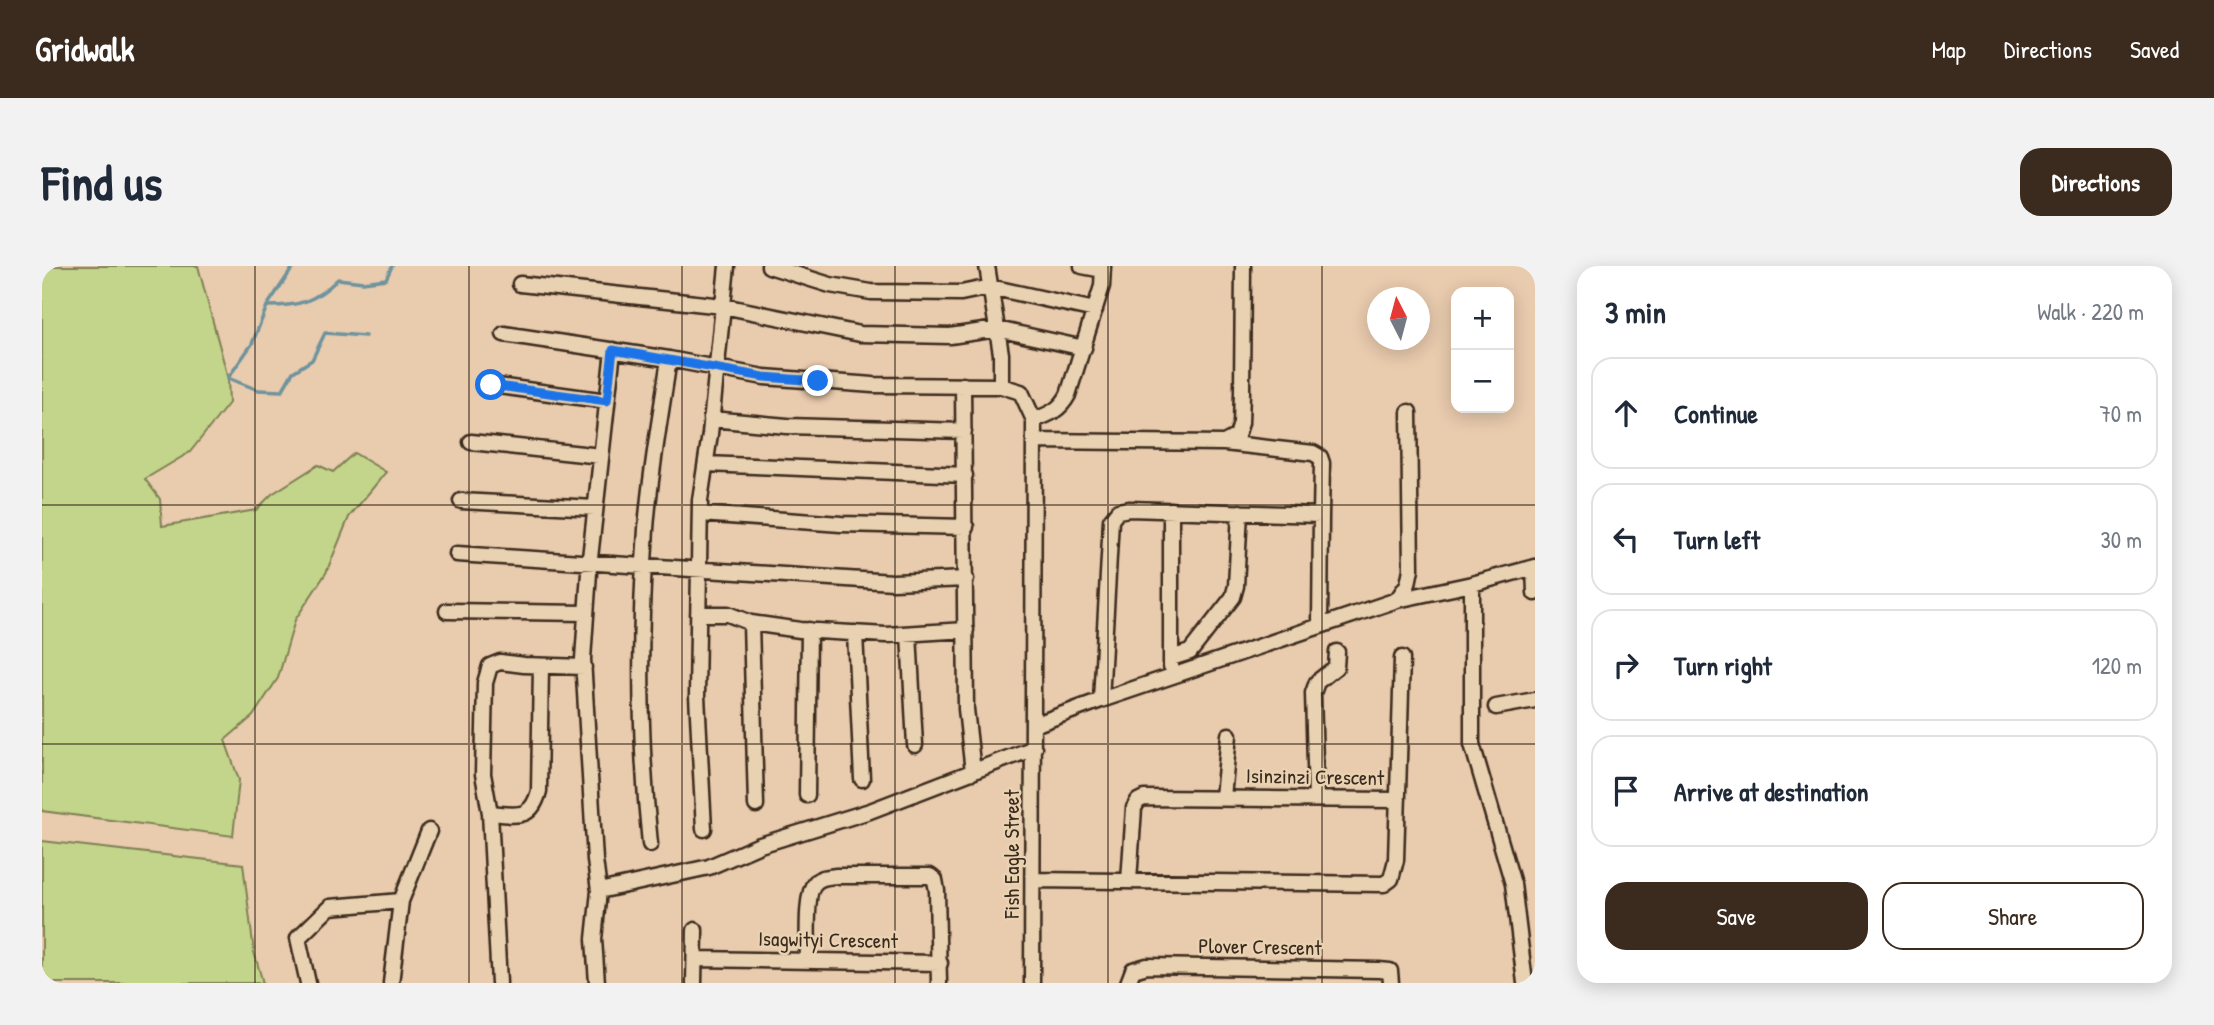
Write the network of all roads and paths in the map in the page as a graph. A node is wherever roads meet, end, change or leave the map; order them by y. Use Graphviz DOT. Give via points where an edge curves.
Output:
graph roads {
  1 [pos="727,266"];
  2 [pos="769,266"];
  3 [pos="987,266"];
  4 [pos="1082,266"];
  5 [pos="1243,266"];
  6 [pos="1103,268"];
  7 [pos="520,284"];
  8 [pos="990,287"];
  9 [pos="723,306"];
  10 [pos="1095,310"];
  11 [pos="997,329"];
  12 [pos="504,334"];
  13 [pos="1084,348"];
  14 [pos="613,350"];
  15 [pos="669,359"];
  16 [pos="716,367"];
  17 [pos="491,385"];
  18 [pos="963,385"];
  19 [pos="1001,386"];
  20 [pos="607,401"];
  21 [pos="1409,412"];
  22 [pos="711,419"];
  23 [pos="1034,420"];
  24 [pos="964,431"];
  25 [pos="1034,441"];
  26 [pos="471,442"];
  27 [pos="1224,443"];
  28 [pos="601,456"];
  29 [pos="706,464"];
  30 [pos="965,475"];
  31 [pos="461,501"];
  32 [pos="595,508"];
  33 [pos="1171,510"];
  34 [pos="1240,512"];
  35 [pos="700,514"];
  36 [pos="1321,515"];
  37 [pos="965,527"];
  38 [pos="457,554"];
  39 [pos="589,564"];
  40 [pos="645,567"];
  41 [pos="1534,567"];
  42 [pos="699,568"];
  43 [pos="966,579"];
  44 [pos="1472,584"];
  45 [pos="1535,593"];
  46 [pos="1397,600"];
  47 [pos="447,611"];
  48 [pos="586,613"];
  49 [pos="698,614"];
  50 [pos="751,623"];
  51 [pos="1320,625"];
  52 [pos="809,630"];
  53 [pos="966,630"];
  54 [pos="855,633"];
  55 [pos="909,634"];
  56 [pos="1338,653"];
  57 [pos="1171,657"];
  58 [pos="1402,658"];
  59 [pos="541,666"];
  60 [pos="584,667"];
  61 [pos="1171,676"];
  62 [pos="1535,699"];
  63 [pos="1101,700"];
  64 [pos="1496,707"];
  65 [pos="1034,724"];
  66 [pos="1229,735"];
  67 [pos="915,745"];
  68 [pos="1034,748"];
  69 [pos="973,772"];
  70 [pos="862,779"];
  71 [pos="807,795"];
  72 [pos="1223,797"];
  73 [pos="1316,799"];
  74 [pos="1398,800"];
  75 [pos="756,806"];
  76 [pos="490,813"];
  77 [pos="704,830"];
  78 [pos="429,831"];
  79 [pos="650,844"];
  80 [pos="1033,880"];
  81 [pos="1129,881"];
  82 [pos="599,891"];
  83 [pos="401,901"];
  84 [pos="695,930"];
  85 [pos="695,959"];
  86 [pos="808,961"];
  87 [pos="940,963"];
  88 [pos="308,983"];
  89 [pos="391,983"];
  90 [pos="499,983"];
  91 [pos="597,983"];
  92 [pos="694,983"];
  93 [pos="939,983"];
  94 [pos="1032,983"];
  95 [pos="1128,983"];
  96 [pos="1391,983"];
  97 [pos="1525,983"];
  1 -- 9 [label="street"];
  2 -- 8 [label="street" via="871,292 961,293"];
  3 -- 8 [label="street"];
  4 -- 6 [label="street"];
  5 -- 27 [label="street" via="1241,423 1237,436"];
  6 -- 10 [label="street"];
  7 -- 9 [label="street"];
  8 -- 10 [label="street"];
  8 -- 11 [label="street"];
  9 -- 11 [label="street" via="860,334 950,335"];
  9 -- 16 [label="street"];
  10 -- 13 [label="street"];
  11 -- 13 [label="street"];
  11 -- 19 [label="street"];
  12 -- 14 [label="street"];
  13 -- 23 [label="street" via="1062,406"];
  14 -- 15 [label="street"];
  14 -- 20 [label="street"];
  15 -- 16 [label="street"];
  15 -- 40 [label="street" via="646,527"];
  16 -- 18 [label="street" via="823,382"];
  16 -- 22 [label="street"];
  17 -- 20 [label="street"];
  18 -- 19 [label="street"];
  18 -- 24 [label="street"];
  19 -- 23 [label="street" via="1021,392"];
  20 -- 28 [label="street"];
  21 -- 46 [label="street" via="1411,569"];
  22 -- 24 [label="street"];
  22 -- 29 [label="street"];
  23 -- 25 [label="street, Fish Eagle Street"];
  24 -- 30 [label="street"];
  25 -- 27 [label="street"];
  25 -- 65 [label="street, Fish Eagle Street"];
  26 -- 28 [label="street"];
  27 -- 36 [label="street" via="1320,457"];
  28 -- 32 [label="street"];
  29 -- 30 [label="street"];
  29 -- 35 [label="street"];
  30 -- 37 [label="street"];
  31 -- 32 [label="street"];
  32 -- 39 [label="street"];
  33 -- 34 [label="street"];
  33 -- 57 [label="street"];
  33 -- 63 [label="street" via="1129,509 1118,511 1111,520"];
  34 -- 36 [label="street"];
  34 -- 57 [label="street" via="1233,597 1189,652"];
  35 -- 37 [label="street"];
  35 -- 42 [label="street"];
  36 -- 51 [label="street"];
  37 -- 43 [label="street"];
  38 -- 39 [label="street"];
  39 -- 40 [label="street"];
  39 -- 48 [label="street"];
  40 -- 42 [label="street"];
  40 -- 79 [label="street" via="643,775"];
  41 -- 44 [label="street"];
  41 -- 45 [label="street"];
  42 -- 43 [label="street" via="893,582"];
  42 -- 49 [label="street"];
  43 -- 53 [label="street"];
  44 -- 46 [label="street"];
  44 -- 97 [label="street" via="1472,744 1513,884"];
  46 -- 51 [label="street"];
  47 -- 48 [label="street"];
  48 -- 60 [label="street"];
  49 -- 50 [label="street" via="729,614"];
  49 -- 77 [label="street"];
  50 -- 52 [label="street"];
  50 -- 75 [label="street"];
  51 -- 61 [label="street"];
  52 -- 54 [label="street"];
  52 -- 71 [label="street"];
  53 -- 55 [label="street"];
  53 -- 69 [label="street" via="966,709"];
  54 -- 55 [label="street"];
  54 -- 70 [label="street"];
  55 -- 67 [label="street"];
  56 -- 73 [label="street" via="1336,667 1317,682 1314,693"];
  57 -- 61 [label="street"];
  58 -- 74 [label="street"];
  59 -- 60 [label="street"];
  59 -- 76 [label="street" via="536,804 528,813"];
  59 -- 76 [label="street" via="500,662 490,666 485,683 483,774"];
  60 -- 82 [label="street"];
  61 -- 63 [label="street"];
  62 -- 64 [label="street"];
  63 -- 65 [label="street"];
  65 -- 68 [label="street, Fish Eagle Street"];
  66 -- 72 [label="street"];
  68 -- 69 [label="street"];
  68 -- 80 [label="street, Fish Eagle Street"];
  69 -- 82 [label="street" via="709,867"];
  72 -- 73 [label="street, Isinzinzi Crescent"];
  72 -- 81 [label="street, Isinzinzi Crescent" via="1138,801"];
  73 -- 74 [label="street, Isinzinzi Crescent"];
  74 -- 81 [label="street, Isinzinzi Crescent" via="1396,860 1391,879 1384,884"];
  76 -- 90 [label="street"];
  78 -- 83 [label="street"];
  80 -- 81 [label="street, Isinzinzi Crescent"];
  80 -- 94 [label="street, Fish Eagle Street"];
  82 -- 91 [label="street" via="594,939"];
  83 -- 88 [label="street" via="330,907 298,938"];
  83 -- 89 [label="street"];
  84 -- 85 [label="street"];
  85 -- 86 [label="street, Isagwityi Crescent"];
  85 -- 92 [label="street"];
  86 -- 87 [label="street, Isagwityi Crescent"];
  86 -- 87 [label="street" via="809,894 816,881 836,876 920,875 935,880"];
  87 -- 93 [label="street"];
  95 -- 96 [label="street, Plover Crescent" via="1133,970 1147,966 1379,970 1390,971"];
}
